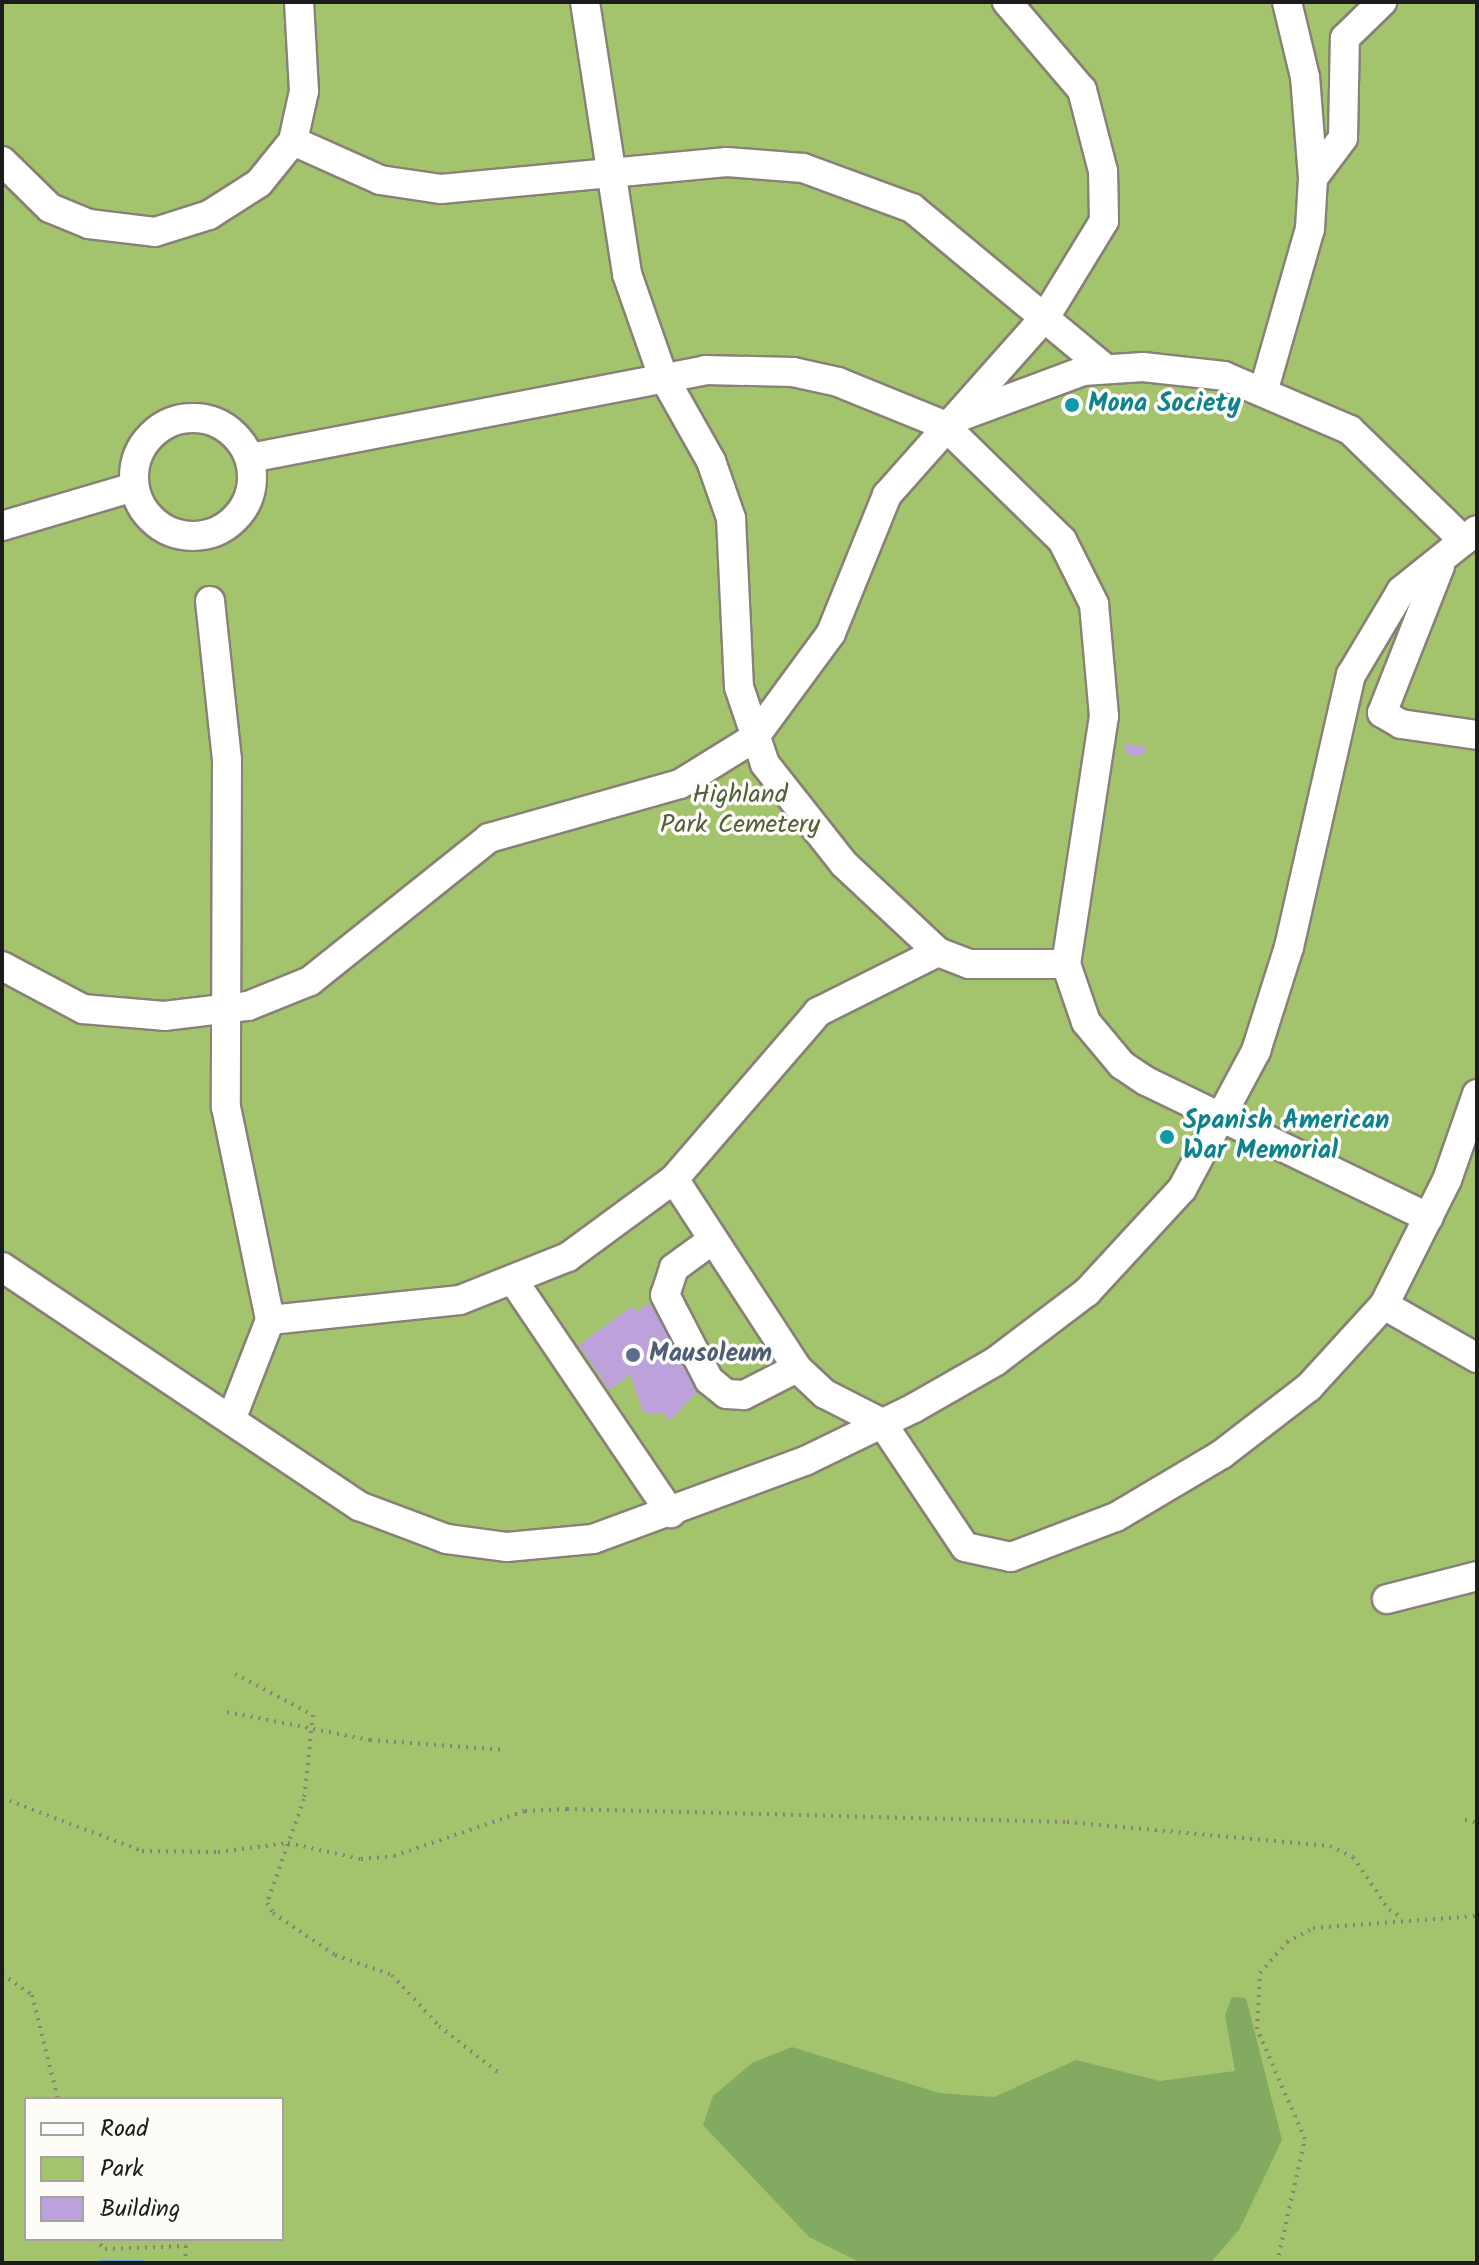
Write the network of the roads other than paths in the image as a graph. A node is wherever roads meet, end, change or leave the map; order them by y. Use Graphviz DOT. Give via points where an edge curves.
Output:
graph roads {
  1 [pos="299,2"];
  2 [pos="585,2"];
  3 [pos="1007,2"];
  4 [pos="1287,2"];
  5 [pos="1382,2"];
  6 [pos="293,141"];
  7 [pos="6,175"];
  8 [pos="607,175"];
  9 [pos="1313,178"];
  10 [pos="1046,316"];
  11 [pos="1106,369"];
  12 [pos="662,374"];
  13 [pos="1264,389"];
  14 [pos="944,425"];
  15 [pos="250,458"];
  16 [pos="134,487"];
  17 [pos="2,526"];
  18 [pos="1470,535"];
  19 [pos="1440,566"];
  20 [pos="210,601"];
  21 [pos="1477,735"];
  22 [pos="754,738"];
  23 [pos="938,952"];
  24 [pos="1066,964"];
  25 [pos="2,966"];
  26 [pos="223,1012"];
  27 [pos="1477,1094"];
  28 [pos="1226,1115"];
  29 [pos="674,1179"];
  30 [pos="1429,1218"];
  31 [pos="711,1241"];
  32 [pos="2,1267"];
  33 [pos="515,1283"];
  34 [pos="1384,1305"];
  35 [pos="270,1320"];
  36 [pos="1477,1358"];
  37 [pos="797,1368"];
  38 [pos="233,1415"];
  39 [pos="882,1423"];
  40 [pos="671,1513"];
  41 [pos="1477,1576"];
  42 [pos="1387,1599"];
  1 -- 6 [label="lane" via="304,91"];
  2 -- 8 [label="lane"];
  3 -- 10 [label="lane" via="1082,90 1106,188 1097,240"];
  4 -- 9 [label="lane" via="1305,77"];
  5 -- 9 [label="lane" via="1345,38 1343,138"];
  6 -- 7 [label="lane" via="241,198 155,232 67,217"];
  6 -- 8 [label="lane" via="354,171 411,186 475,189"];
  8 -- 10 [label="lane" via="753,162 872,189 948,232"];
  8 -- 12 [label="lane" via="627,274"];
  9 -- 13 [label="lane" via="1310,229"];
  10 -- 11 [label="lane"];
  10 -- 14 [label="lane"];
  11 -- 13 [label="lane" via="1203,371"];
  11 -- 14 [label="lane" via="1036,384"];
  12 -- 14 [label="lane" via="793,372 838,382"];
  12 -- 15 [label="lane"];
  12 -- 22 [label="lane" via="711,461 731,518 739,687"];
  13 -- 18 [label="lane" via="1350,430"];
  14 -- 22 [label="lane" via="887,495 831,633"];
  14 -- 24 [label="lane" via="1062,540 1087,582 1100,627 1104,716"];
  15 -- 16 [label="lane" via="215,421 164,424 139,450"];
  15 -- 16 [label="lane" via="243,510 216,532 164,529"];
  16 -- 17 [label="lane"];
  18 -- 19 [label="lane"];
  19 -- 21 [label="lane" via="1382,713 1401,724"];
  19 -- 28 [label="lane" via="1401,591 1339,705 1289,947"];
  20 -- 26 [label="lane" via="227,760"];
  22 -- 23 [label="lane" via="788,800"];
  22 -- 26 [label="lane" via="667,789 489,838 310,981"];
  23 -- 24 [label="lane" via="980,965"];
  23 -- 29 [label="lane" via="818,1012"];
  24 -- 28 [label="lane" via="1086,1022 1122,1065"];
  25 -- 26 [label="lane" via="83,1009 137,1016"];
  26 -- 35 [label="lane" via="233,1166"];
  27 -- 30 [label="lane"];
  28 -- 30 [label="lane"];
  28 -- 39 [label="lane" via="1166,1210 1087,1292 974,1375"];
  29 -- 31 [label="lane"];
  29 -- 33 [label="lane" via="568,1257"];
  30 -- 34 [label="lane"];
  31 -- 37 [label="lane"];
  31 -- 37 [label="lane" via="674,1268 665,1295 709,1380 744,1395"];
  32 -- 38 [label="lane"];
  33 -- 35 [label="lane" via="460,1300"];
  33 -- 40 [label="lane"];
  34 -- 36 [label="lane"];
  34 -- 39 [label="lane" via="1309,1387 1222,1454 1116,1517 1011,1557 980,1555 954,1536"];
  35 -- 38 [label="lane"];
  37 -- 39 [label="lane" via="825,1394"];
  38 -- 40 [label="lane" via="359,1506 426,1536 546,1545"];
  39 -- 40 [label="lane"];
  41 -- 42 [label="lane"];
}
